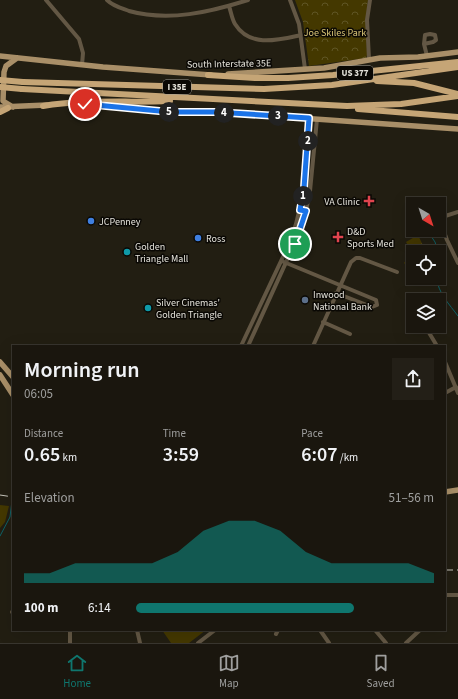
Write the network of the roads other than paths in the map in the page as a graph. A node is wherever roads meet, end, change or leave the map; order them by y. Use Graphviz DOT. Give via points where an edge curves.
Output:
graph roads {
  1 [pos="46,0"];
  2 [pos="107,0"];
  3 [pos="248,0"];
  4 [pos="290,0"];
  5 [pos="370,0"];
  6 [pos="229,6"];
  7 [pos="301,35"];
  8 [pos="424,44"];
  9 [pos="458,52"];
  10 [pos="0,56"];
  11 [pos="427,56"];
  12 [pos="17,58"];
  13 [pos="370,59"];
  14 [pos="458,62"];
  15 [pos="82,65"];
  16 [pos="458,67"];
  17 [pos="305,69"];
  18 [pos="208,75"];
  19 [pos="0,80"];
  20 [pos="363,81"];
  21 [pos="22,85"];
  22 [pos="0,87"];
  23 [pos="458,95"];
  24 [pos="208,99"];
  25 [pos="43,106"];
  26 [pos="347,106"];
  27 [pos="0,108"];
  28 [pos="12,108"];
  29 [pos="0,112"];
  30 [pos="458,117"];
  31 [pos="309,118"];
  32 [pos="317,119"];
  33 [pos="458,129"];
  34 [pos="300,210"];
  35 [pos="306,211"];
  36 [pos="458,212"];
  37 [pos="446,216"];
  38 [pos="446,237"];
  39 [pos="280,261"];
  40 [pos="286,262"];
  41 [pos="458,263"];
  42 [pos="278,266"];
  43 [pos="283,268"];
  44 [pos="397,272"];
  45 [pos="340,286"];
  46 [pos="336,293"];
  47 [pos="323,322"];
  48 [pos="429,333"];
  49 [pos="350,334"];
  50 [pos="245,337"];
  51 [pos="251,339"];
  52 [pos="241,345"];
  53 [pos="248,345"];
  54 [pos="312,345"];
  55 [pos="436,345"];
  56 [pos="0,363"];
  57 [pos="446,364"];
  58 [pos="0,375"];
  59 [pos="12,377"];
  60 [pos="456,387"];
  61 [pos="446,392"];
  62 [pos="12,393"];
  63 [pos="458,393"];
  64 [pos="458,490"];
  65 [pos="446,492"];
  66 [pos="446,595"];
  67 [pos="458,595"];
  68 [pos="70,631"];
  69 [pos="137,631"];
  70 [pos="214,631"];
  71 [pos="321,631"];
  72 [pos="376,631"];
  73 [pos="419,631"];
  74 [pos="70,643"];
  75 [pos="140,643"];
  76 [pos="198,643"];
  77 [pos="329,643"];
  78 [pos="386,643"];
  79 [pos="406,643"];
  1 -- 15 [label="street" via="79,39 83,53"];
  2 -- 6 [label="street" via="117,7 148,14 191,14"];
  3 -- 6 [label="street"];
  4 -- 7 [label="street"];
  5 -- 13 [label="street" via="367,20"];
  6 -- 7 [label="street" via="235,24 245,35 265,41"];
  7 -- 17 [label="street"];
  8 -- 11 [label="street"];
  9 -- 11 [label="main road, South Interstate 35E"];
  10 -- 12 [label="main road, South Interstate 35E / US 377"];
  11 -- 13 [label="main road, South Interstate 35E"];
  12 -- 15 [label="main road, South Interstate 35E / US 377"];
  12 -- 28 [label="main road" via="6,66 2,97"];
  13 -- 17 [label="main road, South Interstate 35E" via="345,65"];
  14 -- 18 [label="highway, US 377" via="288,78"];
  15 -- 18 [label="main road, South Interstate 35E / US 377"];
  16 -- 20 [label="highway, I 35E"];
  17 -- 18 [label="main road, South Interstate 35E"];
  19 -- 21 [label="highway, I 35E, bridge"];
  20 -- 21 [label="highway, I 35E" via="264,88"];
  20 -- 23 [label="highway" via="414,83"];
  21 -- 22 [label="highway, I 35E, bridge"];
  21 -- 24 [label="highway, I 35E"];
  23 -- 26 [label="highway, I 35E" via="401,104"];
  24 -- 25 [label="highway" via="130,103 77,101"];
  24 -- 26 [label="highway, I 35E"];
  25 -- 28 [label="main road"];
  25 -- 31 [label="main road" via="85,104 165,112 215,112"];
  26 -- 30 [label="highway" via="368,111"];
  27 -- 28 [label="main road"];
  28 -- 29 [label="highway"];
  31 -- 32 [label="main road"];
  31 -- 34 [label="street"];
  32 -- 33 [label="main road"];
  32 -- 35 [label="street"];
  34 -- 35 [label="street"];
  34 -- 39 [label="street" via="290,242"];
  35 -- 40 [label="street"];
  36 -- 37 [label="street"];
  38 -- 41 [label="street"];
  39 -- 40 [label="street"];
  39 -- 42 [label="street"];
  40 -- 43 [label="street"];
  40 -- 45 [label="street"];
  42 -- 43 [label="street"];
  42 -- 50 [label="street"];
  43 -- 51 [label="street"];
  44 -- 45 [label="street" via="356,258 351,262"];
  45 -- 46 [label="street"];
  45 -- 46 [label="street" via="376,300 377,305 372,307"];
  46 -- 47 [label="street"];
  47 -- 49 [label="street"];
  47 -- 54 [label="street"];
  48 -- 55 [label="street"];
  50 -- 51 [label="street"];
  50 -- 52 [label="street"];
  51 -- 53 [label="street"];
  56 -- 59 [label="main road"];
  57 -- 60 [label="street"];
  58 -- 62 [label="main road"];
  60 -- 61 [label="street"];
  60 -- 63 [label="street"];
  64 -- 65 [label="main road"];
  66 -- 67 [label="street"];
  68 -- 74 [label="street"];
  69 -- 75 [label="street"];
  70 -- 76 [label="street"];
  71 -- 77 [label="street"];
  72 -- 78 [label="street"];
  73 -- 79 [label="street"];
}
